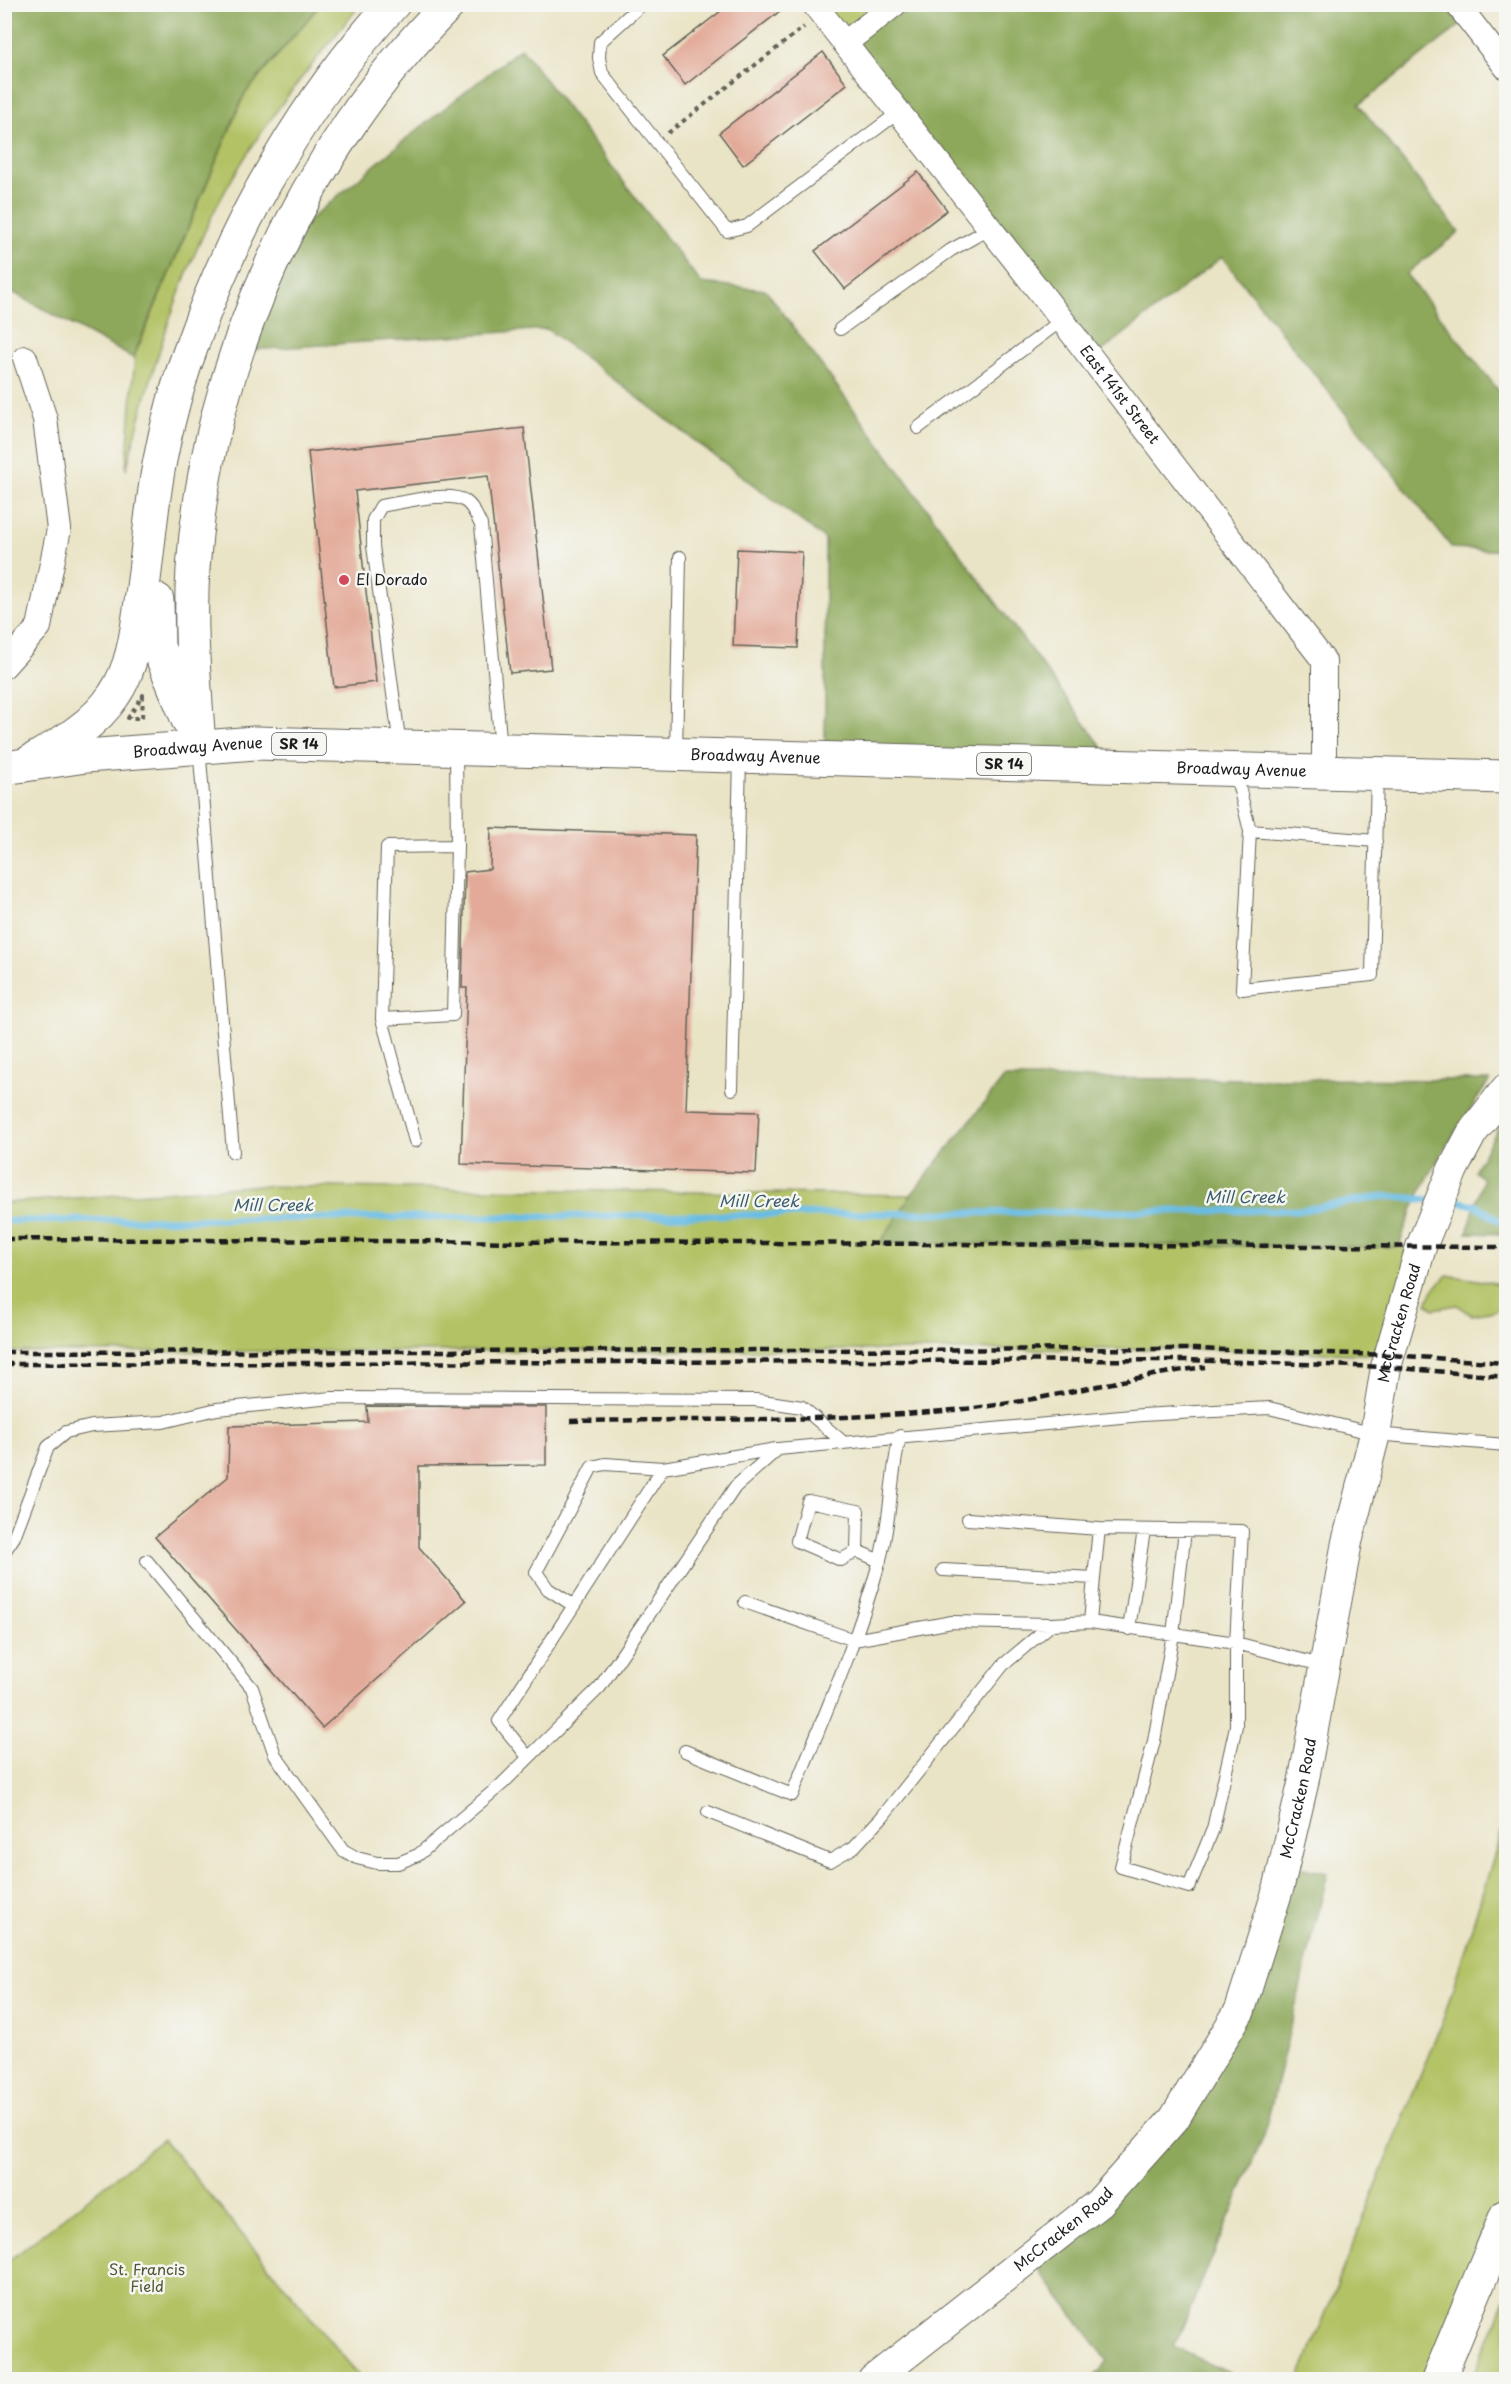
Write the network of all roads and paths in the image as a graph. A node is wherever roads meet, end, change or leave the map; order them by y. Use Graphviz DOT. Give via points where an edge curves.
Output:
graph roads {
  1 [pos="393,4"];
  2 [pos="449,4"];
  3 [pos="642,4"];
  4 [pos="895,4"];
  5 [pos="1457,4"];
  6 [pos="818,9"];
  7 [pos="845,44"];
  8 [pos="1506,67"];
  9 [pos="899,112"];
  10 [pos="656,143"];
  11 [pos="989,229"];
  12 [pos="1062,320"];
  13 [pos="840,329"];
  14 [pos="26,358"];
  15 [pos="918,428"];
  16 [pos="151,539"];
  17 [pos="680,557"];
  18 [pos="4,666"];
  19 [pos="199,746"];
  20 [pos="400,747"];
  21 [pos="456,749"];
  22 [pos="501,750"];
  23 [pos="675,755"];
  24 [pos="741,756"];
  25 [pos="15,766"];
  26 [pos="1235,770"];
  27 [pos="1324,773"];
  28 [pos="1377,774"];
  29 [pos="1506,777"];
  30 [pos="1250,831"];
  31 [pos="1376,841"];
  32 [pos="457,846"];
  33 [pos="382,1019"];
  34 [pos="732,1089"];
  35 [pos="1506,1089"];
  36 [pos="415,1141"];
  37 [pos="233,1152"];
  38 [pos="1375,1434"];
  39 [pos="900,1436"];
  40 [pos="843,1442"];
  41 [pos="1506,1444"];
  42 [pos="778,1449"];
  43 [pos="663,1468"];
  44 [pos="968,1519"];
  45 [pos="1099,1529"];
  46 [pos="1144,1530"];
  47 [pos="1185,1530"];
  48 [pos="857,1551"];
  49 [pos="4,1552"];
  50 [pos="147,1561"];
  51 [pos="880,1561"];
  52 [pos="943,1570"];
  53 [pos="1094,1578"];
  54 [pos="745,1602"];
  55 [pos="573,1605"];
  56 [pos="1090,1622"];
  57 [pos="1052,1624"];
  58 [pos="1129,1629"];
  59 [pos="1173,1634"];
  60 [pos="854,1640"];
  61 [pos="1236,1643"];
  62 [pos="1326,1666"];
  63 [pos="685,1751"];
  64 [pos="528,1757"];
  65 [pos="708,1812"];
  66 [pos="1506,2216"];
  67 [pos="873,2379"];
  68 [pos="1438,2379"];
  1 -- 16 [label="main road" via="329,82 264,184 235,240 196,334 173,406 159,466"];
  2 -- 19 [label="main road" via="393,68 314,182 255,301 232,368 204,489 193,568"];
  3 -- 10 [label="lane" via="600,42 599,58 610,86"];
  4 -- 7 [label="street"];
  5 -- 8 [label="street"];
  6 -- 7 [label="street, East 141st Street"];
  6 -- 10 [label="path"];
  7 -- 9 [label="street, East 141st Street"];
  9 -- 10 [label="lane" via="747,226 735,231 727,231"];
  9 -- 11 [label="street, East 141st Street"];
  11 -- 12 [label="street, East 141st Street"];
  11 -- 13 [label="lane" via="951,250"];
  12 -- 15 [label="lane"];
  12 -- 27 [label="street, East 141st Street" via="1324,661"];
  14 -- 18 [label="street" via="45,418 59,529 39,627"];
  16 -- 19 [label="main road" via="157,578 158,647"];
  16 -- 25 [label="main road" via="136,637 114,695 75,733"];
  17 -- 23 [label="lane"];
  19 -- 20 [label="main road, Broadway Avenue / SR 14" via="255,743"];
  19 -- 25 [label="main road, Broadway Avenue / SR 14"];
  19 -- 37 [label="lane"];
  20 -- 21 [label="main road, Broadway Avenue / SR 14"];
  20 -- 22 [label="lane" via="373,546 373,520 381,506 450,496 465,500 481,525"];
  21 -- 22 [label="main road, Broadway Avenue / SR 14"];
  21 -- 32 [label="lane"];
  22 -- 23 [label="main road, Broadway Avenue / SR 14"];
  23 -- 24 [label="main road, Broadway Avenue / SR 14"];
  24 -- 26 [label="main road, Broadway Avenue / SR 14"];
  24 -- 34 [label="lane"];
  26 -- 27 [label="main road, Broadway Avenue / SR 14"];
  26 -- 30 [label="lane"];
  27 -- 28 [label="main road, Broadway Avenue / SR 14"];
  28 -- 29 [label="main road, Broadway Avenue / SR 14"];
  28 -- 31 [label="lane"];
  30 -- 31 [label="lane"];
  30 -- 31 [label="lane" via="1242,989 1372,975"];
  32 -- 33 [label="lane" via="453,1015"];
  32 -- 33 [label="lane" via="387,847"];
  33 -- 36 [label="lane"];
  35 -- 38 [label="street, McCracken Road" via="1472,1133 1427,1234 1386,1367"];
  38 -- 39 [label="lane" via="1269,1408"];
  38 -- 41 [label="lane"];
  38 -- 62 [label="street, McCracken Road" via="1347,1542"];
  39 -- 40 [label="lane"];
  39 -- 51 [label="lane"];
  40 -- 42 [label="lane"];
  40 -- 49 [label="lane" via="802,1407 756,1400 332,1398 217,1409 163,1422 92,1426 66,1432 48,1447 14,1538"];
  42 -- 43 [label="lane"];
  42 -- 64 [label="lane" via="735,1487 600,1687"];
  43 -- 55 [label="lane"];
  43 -- 55 [label="lane" via="605,1464 592,1467 536,1572 548,1589"];
  44 -- 45 [label="lane"];
  45 -- 46 [label="lane"];
  45 -- 53 [label="lane"];
  46 -- 47 [label="lane"];
  46 -- 58 [label="lane"];
  47 -- 59 [label="lane"];
  47 -- 61 [label="lane" via="1242,1531"];
  48 -- 48 [label="lane" via="858,1511 808,1501 797,1541 841,1560"];
  48 -- 51 [label="lane"];
  50 -- 64 [label="lane" via="252,1688 275,1755 342,1850 357,1858 398,1863 418,1855"];
  51 -- 60 [label="lane"];
  52 -- 53 [label="lane"];
  53 -- 56 [label="lane"];
  54 -- 60 [label="lane"];
  55 -- 64 [label="lane" via="499,1721"];
  56 -- 57 [label="lane"];
  56 -- 58 [label="lane"];
  57 -- 60 [label="lane" via="952,1622"];
  57 -- 65 [label="lane" via="1003,1665 854,1847 830,1861"];
  58 -- 59 [label="lane"];
  59 -- 61 [label="lane"];
  59 -- 61 [label="lane" via="1154,1741 1121,1867 1189,1887 1213,1829 1236,1726"];
  60 -- 63 [label="lane" via="792,1795"];
  61 -- 62 [label="lane"];
  62 -- 67 [label="street, McCracken Road" via="1278,1886 1240,2010 1174,2119 1099,2203"];
  66 -- 68 [label="main road"];
}
